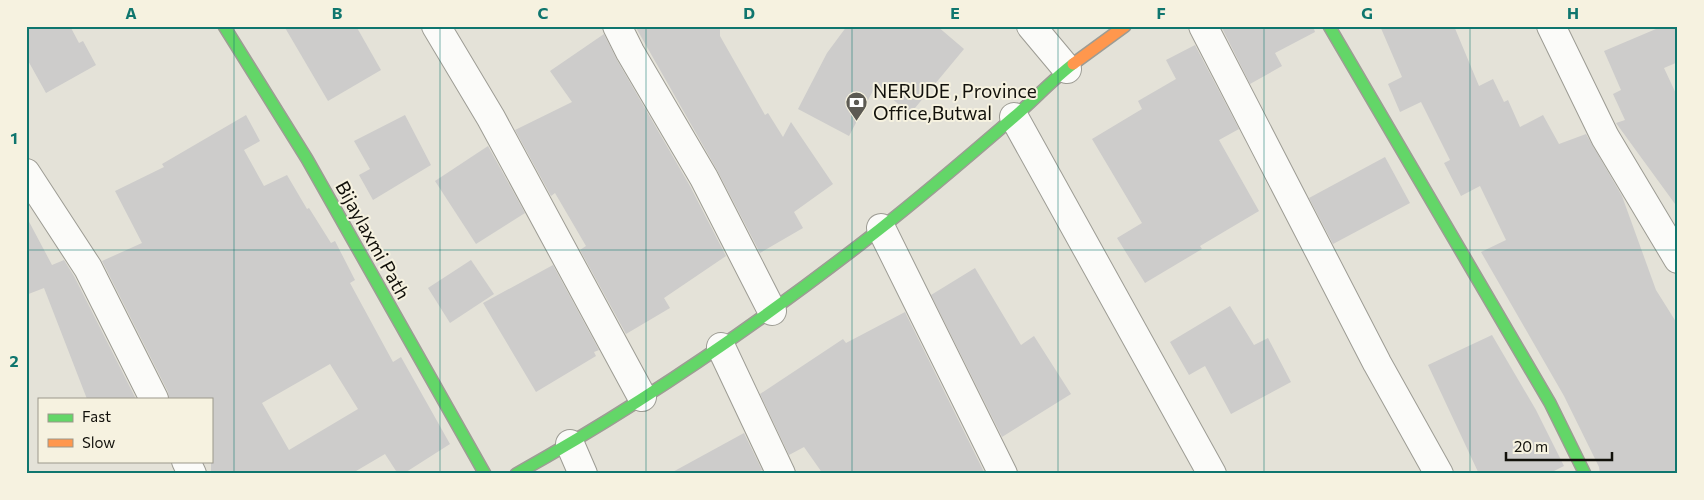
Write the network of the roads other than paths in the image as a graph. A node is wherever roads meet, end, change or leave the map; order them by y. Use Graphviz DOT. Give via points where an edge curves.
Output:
graph roads {
  1 [pos="224,26"];
  2 [pos="436,26"];
  3 [pos="617,26"];
  4 [pos="1031,26"];
  5 [pos="1125,26"];
  6 [pos="1203,26"];
  7 [pos="1329,26"];
  8 [pos="1551,26"];
  9 [pos="1067,69"];
  10 [pos="1014,117"];
  11 [pos="26,173"];
  12 [pos="881,228"];
  13 [pos="1678,259"];
  14 [pos="772,311"];
  15 [pos="721,347"];
  16 [pos="642,396"];
  17 [pos="153,398"];
  18 [pos="570,444"];
  19 [pos="186,462"];
  20 [pos="192,474"];
  21 [pos="485,474"];
  22 [pos="516,474"];
  23 [pos="583,474"];
  24 [pos="781,474"];
  25 [pos="1003,474"];
  26 [pos="1212,474"];
  27 [pos="1440,474"];
  28 [pos="1585,474"];
  1 -- 21 [label="street, Bijaylaxmi Path" via="307,159"];
  2 -- 16 [label="street" via="491,118"];
  3 -- 14 [label="street" via="704,178"];
  4 -- 9 [label="street"];
  5 -- 9 [label="street"];
  6 -- 27 [label="street" via="1377,363"];
  7 -- 28 [label="street" via="1550,403"];
  8 -- 13 [label="street" via="1605,137"];
  9 -- 10 [label="street"];
  10 -- 12 [label="street"];
  10 -- 26 [label="street"];
  11 -- 17 [label="street" via="88,268"];
  12 -- 14 [label="street"];
  12 -- 25 [label="street"];
  14 -- 15 [label="street"];
  15 -- 16 [label="street"];
  15 -- 24 [label="street"];
  16 -- 18 [label="street"];
  18 -- 22 [label="street"];
  18 -- 23 [label="street"];
  19 -- 20 [label="street"];
}
